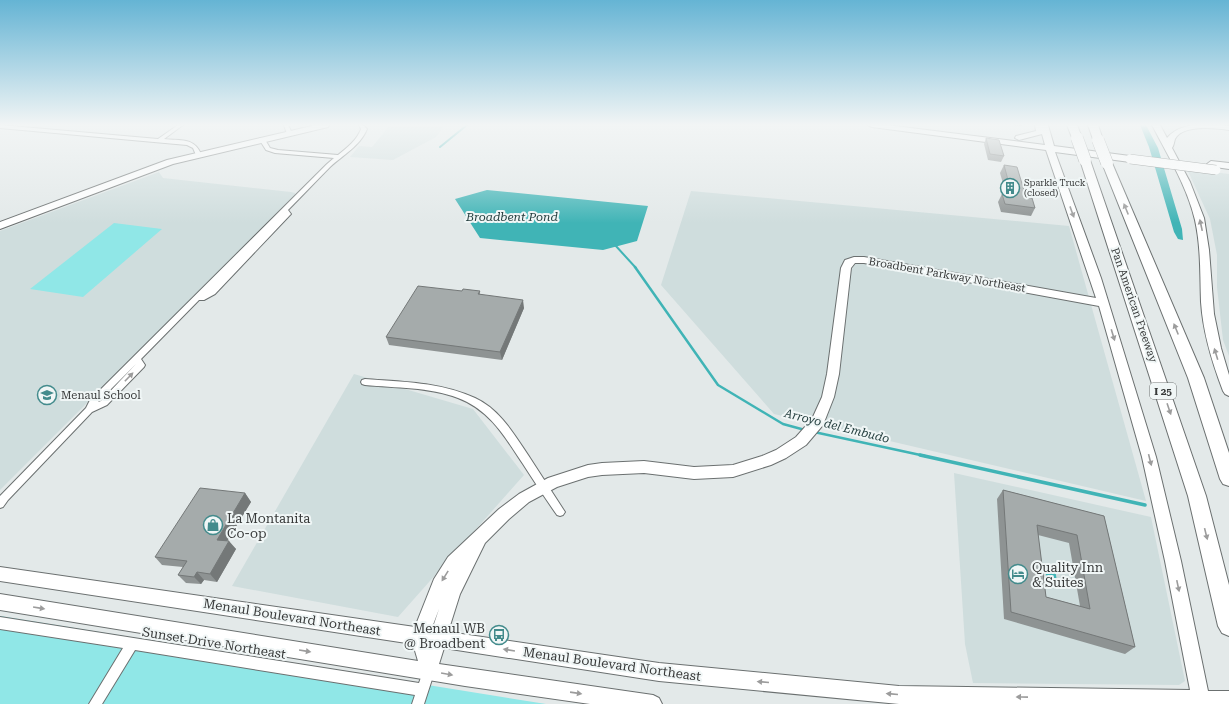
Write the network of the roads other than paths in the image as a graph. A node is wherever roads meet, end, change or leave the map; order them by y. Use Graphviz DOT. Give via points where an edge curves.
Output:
graph roads {
  1 [pos="339,157"];
  2 [pos="185,158"];
  3 [pos="1053,158"];
  4 [pos="1084,158"];
  5 [pos="1106,158"];
  6 [pos="1143,158"];
  7 [pos="1174,158"];
  8 [pos="1229,166"];
  9 [pos="1213,167"];
  10 [pos="1229,172"];
  11 [pos="0,226"];
  12 [pos="1103,303"];
  13 [pos="1196,378"];
  14 [pos="364,382"];
  15 [pos="1229,391"];
  16 [pos="1229,457"];
  17 [pos="1229,479"];
  18 [pos="543,487"];
  19 [pos="2,501"];
  20 [pos="560,512"];
  21 [pos="481,537"];
  22 [pos="0,574"];
  23 [pos="0,602"];
  24 [pos="0,624"];
  25 [pos="1229,626"];
  26 [pos="420,636"];
  27 [pos="437,639"];
  28 [pos="132,644"];
  29 [pos="429,670"];
  30 [pos="423,690"];
  31 [pos="1229,700"];
  32 [pos="1201,702"];
  33 [pos="94,704"];
  34 [pos="418,704"];
  35 [pos="653,704"];
  1 -- 19 [label="street" via="340,162 333,169 322,173 285,210 288,214 212,292 196,300 137,359 141,365 104,403 89,410"];
  2 -- 11 [label="main road"];
  3 -- 12 [label="main road, one-way"];
  4 -- 25 [label="highway, Pan American Freeway / I 25, one-way, bridge" via="1197,496"];
  13 -- 5 [label="highway, one-way, bridge"];
  6 -- 9 [label="main road, bridge"];
  15 -- 7 [label="main road, one-way" via="1211,332 1206,265 1199,218 1190,190"];
  8 -- 9 [label="main road"];
  9 -- 10 [label="main road"];
  12 -- 18 [label="main road, Broadbent Parkway Northeast" via="870,261 852,260 846,268 828,398 811,431 795,445 766,461 733,470 694,473 644,467 616,467 588,471"];
  12 -- 32 [label="main road, one-way" via="1149,457"];
  13 -- 16 [label="highway"];
  13 -- 17 [label="highway"];
  14 -- 18 [label="street" via="450,392 475,402 486,409 507,432"];
  18 -- 20 [label="street"];
  18 -- 21 [label="main road, Broadbent Parkway Northeast" via="514,505"];
  21 -- 26 [label="main road, Broadbent Parkway Northeast, one-way" via="454,562 446,574"];
  21 -- 27 [label="main road, Broadbent Parkway Northeast" via="452,592"];
  22 -- 26 [label="main road, Menaul Boulevard Northeast"];
  23 -- 29 [label="main road, one-way"];
  24 -- 28 [label="street, Sunset Drive Northeast"];
  26 -- 27 [label="main road, Menaul Boulevard Northeast"];
  26 -- 29 [label="main road"];
  27 -- 29 [label="main road, Broadbent Parkway Northeast"];
  32 -- 27 [label="main road, Menaul Boulevard Northeast, one-way" via="899,695 659,672"];
  28 -- 30 [label="street, Sunset Drive Northeast"];
  28 -- 33 [label="street"];
  29 -- 30 [label="street"];
  29 -- 35 [label="main road, one-way"];
  30 -- 34 [label="street"];
  31 -- 32 [label="main road, Menaul Boulevard Northeast"];
}
